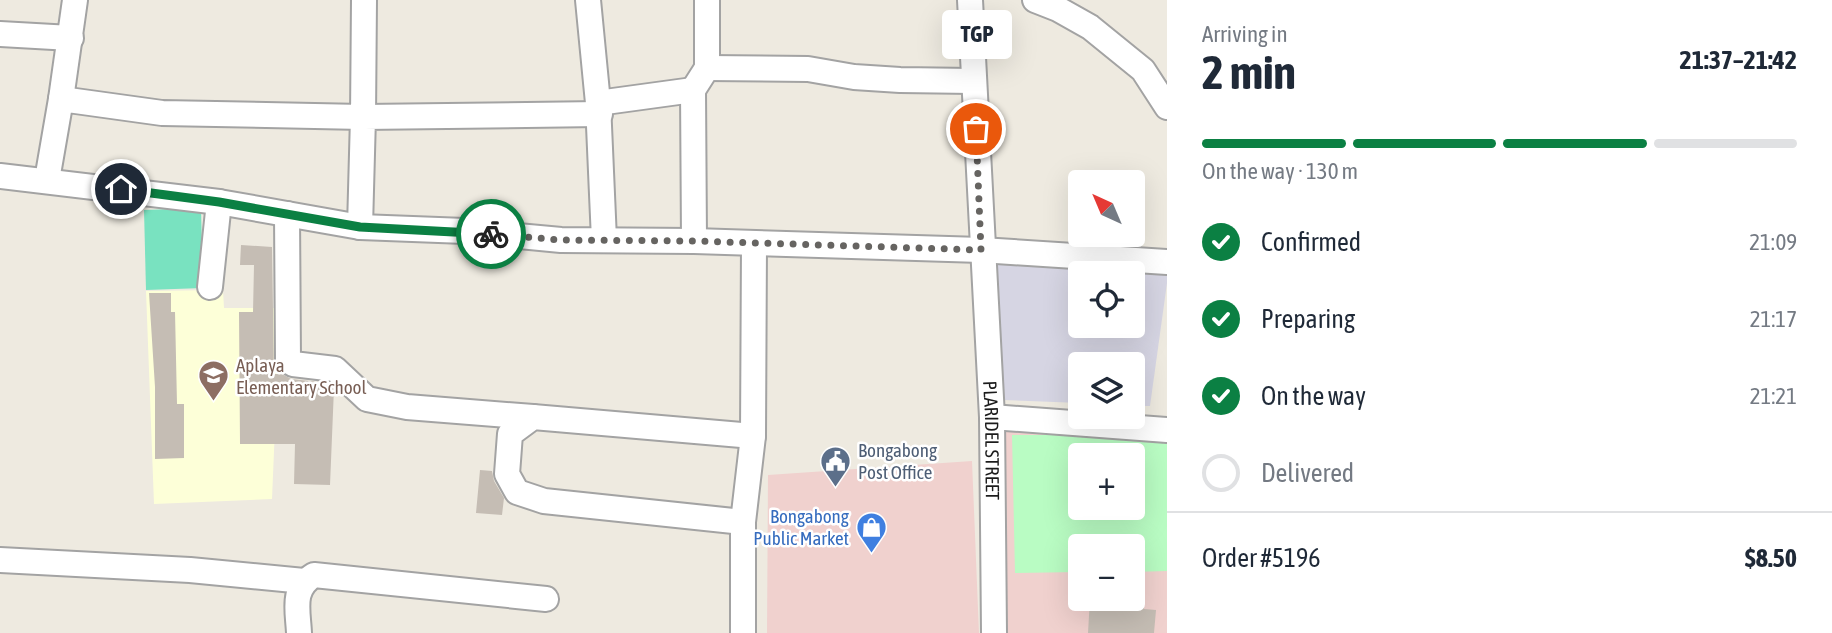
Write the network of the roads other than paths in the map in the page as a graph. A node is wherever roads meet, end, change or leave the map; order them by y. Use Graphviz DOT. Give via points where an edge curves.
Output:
graph roads {
  1 [pos="75,0"];
  2 [pos="364,0"];
  3 [pos="588,0"];
  4 [pos="707,0"];
  5 [pos="970,0"];
  6 [pos="1035,0"];
  7 [pos="0,34"];
  8 [pos="71,38"];
  9 [pos="707,68"];
  10 [pos="973,81"];
  11 [pos="693,90"];
  12 [pos="61,99"];
  13 [pos="1167,107"];
  14 [pos="599,108"];
  15 [pos="363,117"];
  16 [pos="0,176"];
  17 [pos="47,180"];
  18 [pos="219,202"];
  19 [pos="288,214"];
  20 [pos="360,227"];
  21 [pos="604,240"];
  22 [pos="694,241"];
  23 [pos="754,244"];
  24 [pos="981,250"];
  25 [pos="1167,262"];
  26 [pos="210,287"];
  27 [pos="533,416"];
  28 [pos="992,417"];
  29 [pos="1167,430"];
  30 [pos="753,436"];
  31 [pos="743,522"];
  32 [pos="0,560"];
  33 [pos="304,581"];
  34 [pos="547,599"];
  35 [pos="299,633"];
  36 [pos="743,633"];
  37 [pos="994,633"];
  1 -- 8 [label="street"];
  2 -- 15 [label="street"];
  3 -- 14 [label="street"];
  4 -- 9 [label="street"];
  5 -- 10 [label="street, PLARIDEL STREET"];
  6 -- 13 [label="street" via="1090,27 1143,70"];
  7 -- 8 [label="street"];
  8 -- 12 [label="street"];
  9 -- 10 [label="street" via="808,69 877,79"];
  9 -- 11 [label="street"];
  10 -- 24 [label="street, PLARIDEL STREET"];
  11 -- 14 [label="street"];
  11 -- 22 [label="street"];
  12 -- 15 [label="street" via="162,113"];
  12 -- 17 [label="street"];
  14 -- 15 [label="street"];
  14 -- 21 [label="street"];
  15 -- 20 [label="street"];
  16 -- 17 [label="street"];
  17 -- 18 [label="street"];
  18 -- 19 [label="street"];
  18 -- 26 [label="street"];
  19 -- 20 [label="street"];
  19 -- 27 [label="street" via="288,360 335,369 367,399 407,407"];
  20 -- 21 [label="street"];
  21 -- 22 [label="street"];
  22 -- 23 [label="street"];
  23 -- 24 [label="street"];
  23 -- 30 [label="street"];
  24 -- 25 [label="street"];
  24 -- 28 [label="street, PLARIDEL STREET"];
  27 -- 30 [label="street"];
  27 -- 31 [label="street" via="510,434 507,474 517,492 544,501"];
  28 -- 29 [label="street"];
  28 -- 37 [label="street, PLARIDEL STREET"];
  30 -- 31 [label="street"];
  31 -- 36 [label="street"];
  32 -- 33 [label="street"];
  33 -- 34 [label="street" via="314,575"];
  33 -- 35 [label="street" via="297,594"];
}
